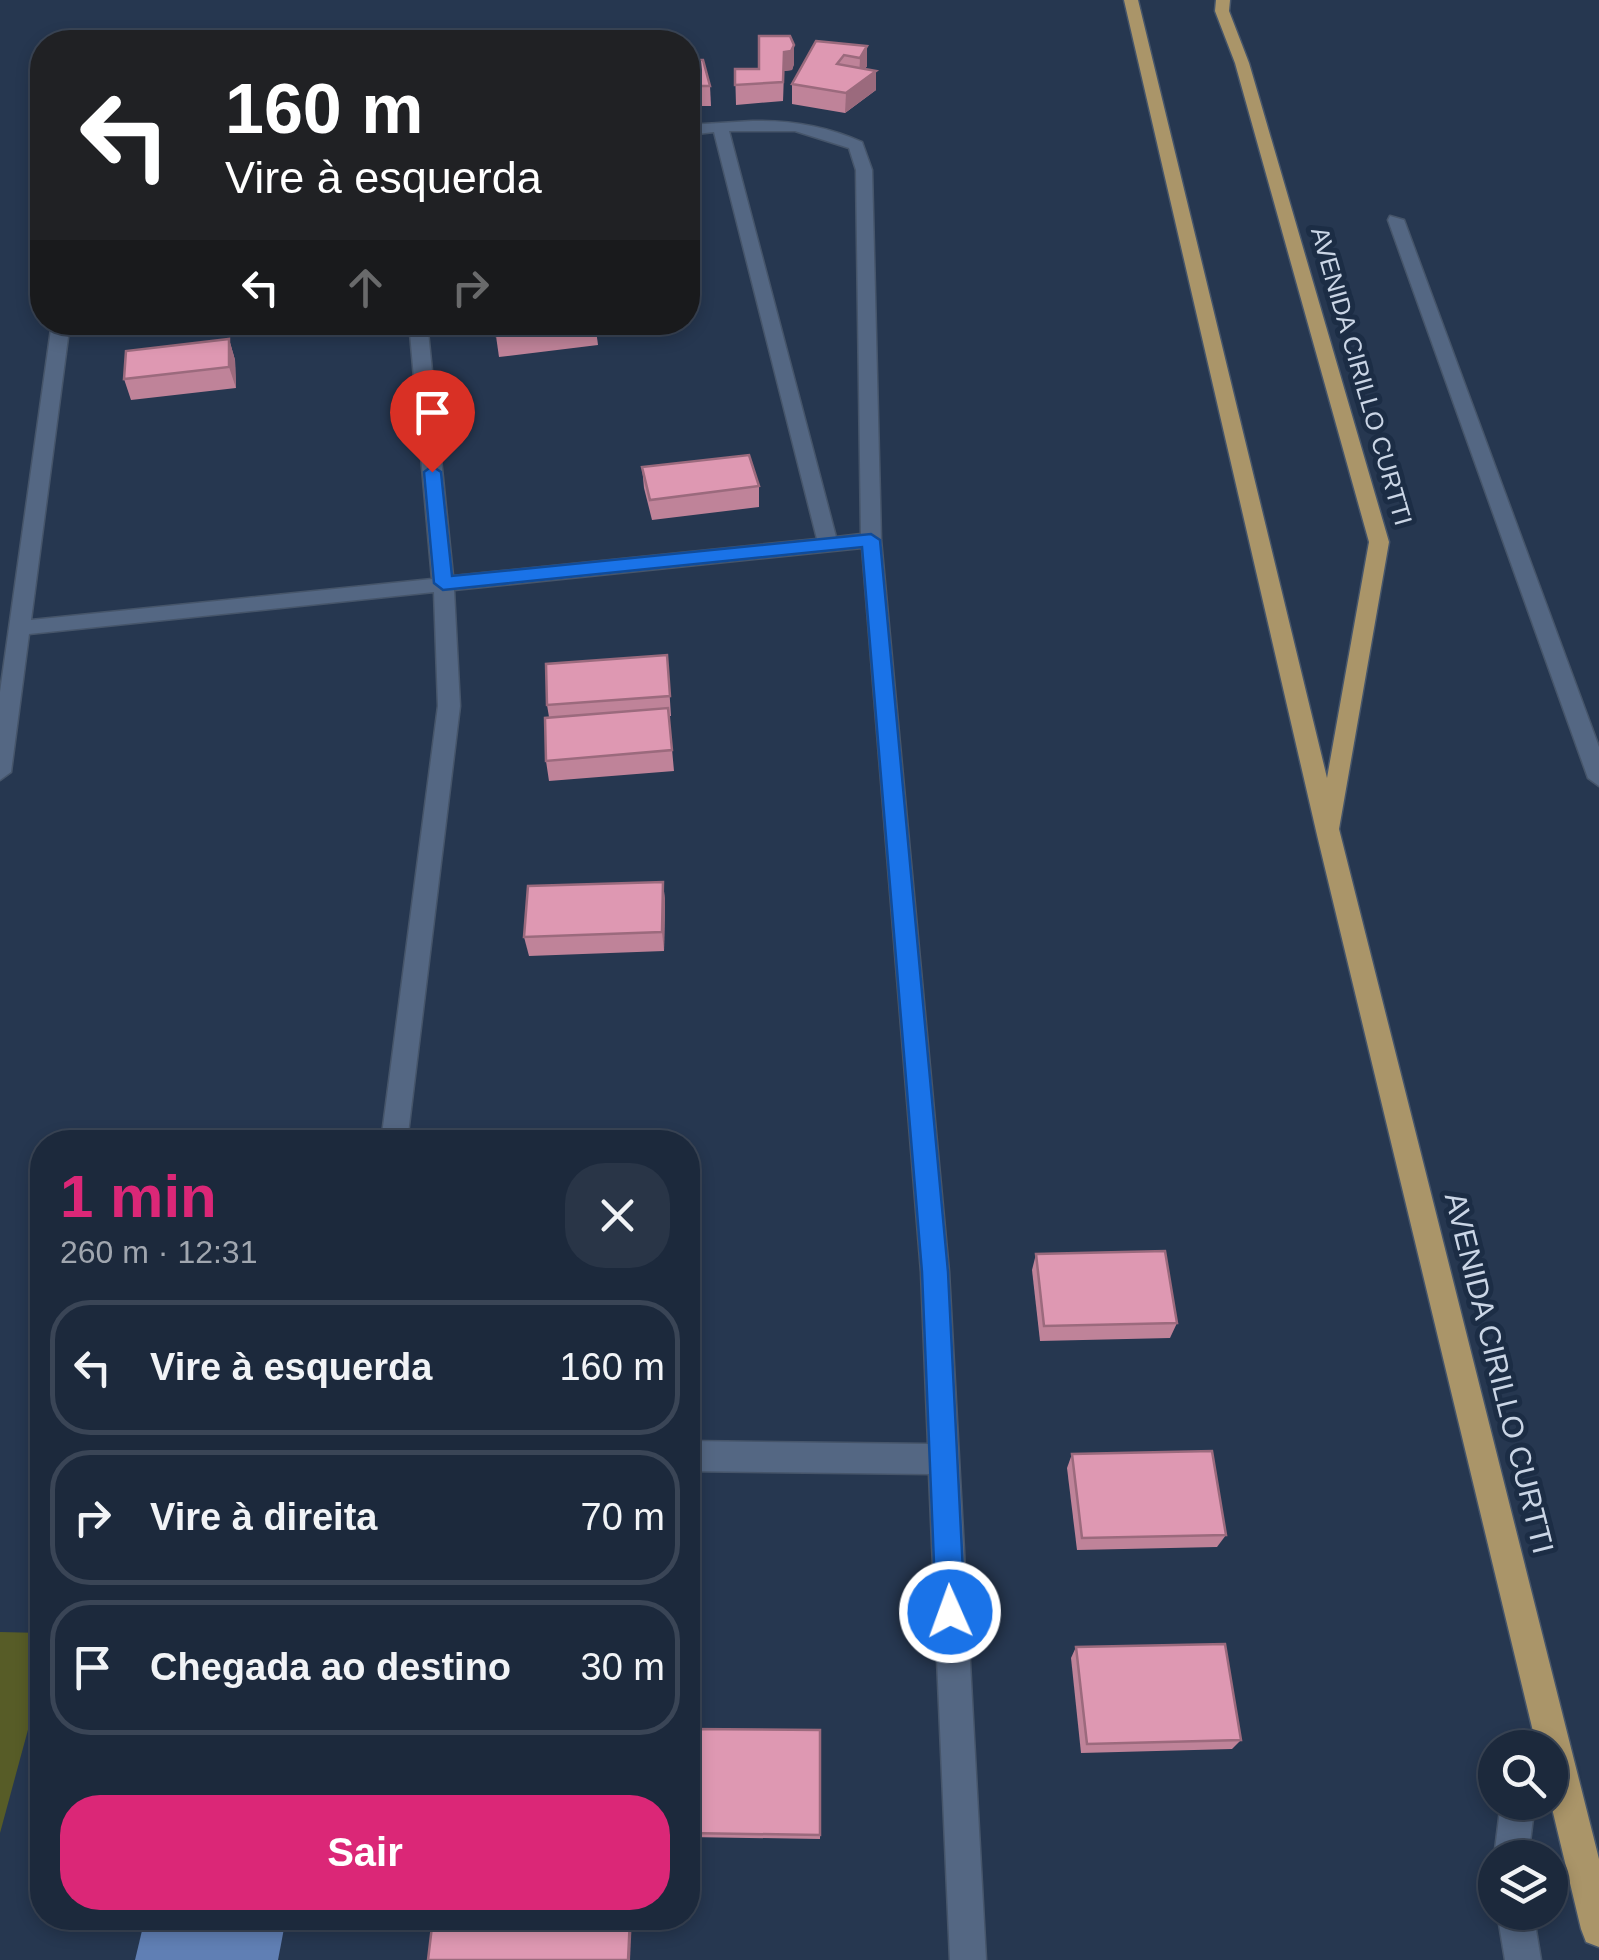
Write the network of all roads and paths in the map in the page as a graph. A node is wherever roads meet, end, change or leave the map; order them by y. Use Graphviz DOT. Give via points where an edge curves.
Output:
graph roads {
  1 [pos="1130,0"];
  2 [pos="1223,0"];
  3 [pos="720,127"];
  4 [pos="700,129"];
  5 [pos="1396,220"];
  6 [pos="60,335"];
  7 [pos="419,335"];
  8 [pos="871,540"];
  9 [pos="828,543"];
  10 [pos="443,583"];
  11 [pos="21,628"];
  12 [pos="1592,742"];
  13 [pos="0,772"];
  14 [pos="1599,778"];
  15 [pos="1329,834"];
  16 [pos="396,1130"];
  17 [pos="700,1456"];
  18 [pos="946,1459"];
  19 [pos="1547,1708"];
  20 [pos="1540,1730"];
  21 [pos="1599,1929"];
  22 [pos="1518,1930"];
  23 [pos="968,1960"];
  24 [pos="1524,1960"];
  1 -- 15 [label="main road, AVENIDA CIRILLO CURTTI"];
  2 -- 15 [label="main road, AVENIDA CIRILLO CURTTI" via="1378,542"];
  3 -- 4 [label="street"];
  3 -- 8 [label="street" via="784,126 833,133 856,146 864,170"];
  3 -- 9 [label="street"];
  5 -- 12 [label="street"];
  6 -- 11 [label="street"];
  7 -- 10 [label="street"];
  8 -- 9 [label="street"];
  8 -- 18 [label="street"];
  9 -- 10 [label="street"];
  10 -- 11 [label="street"];
  10 -- 16 [label="street" via="449,706"];
  11 -- 13 [label="street"];
  12 -- 14 [label="street"];
  15 -- 19 [label="main road, AVENIDA CIRILLO CURTTI"];
  17 -- 18 [label="street"];
  18 -- 23 [label="street"];
  19 -- 20 [label="street"];
  19 -- 21 [label="main road, AVENIDA CIRILLO CURTTI"];
  22 -- 24 [label="street"];
}
